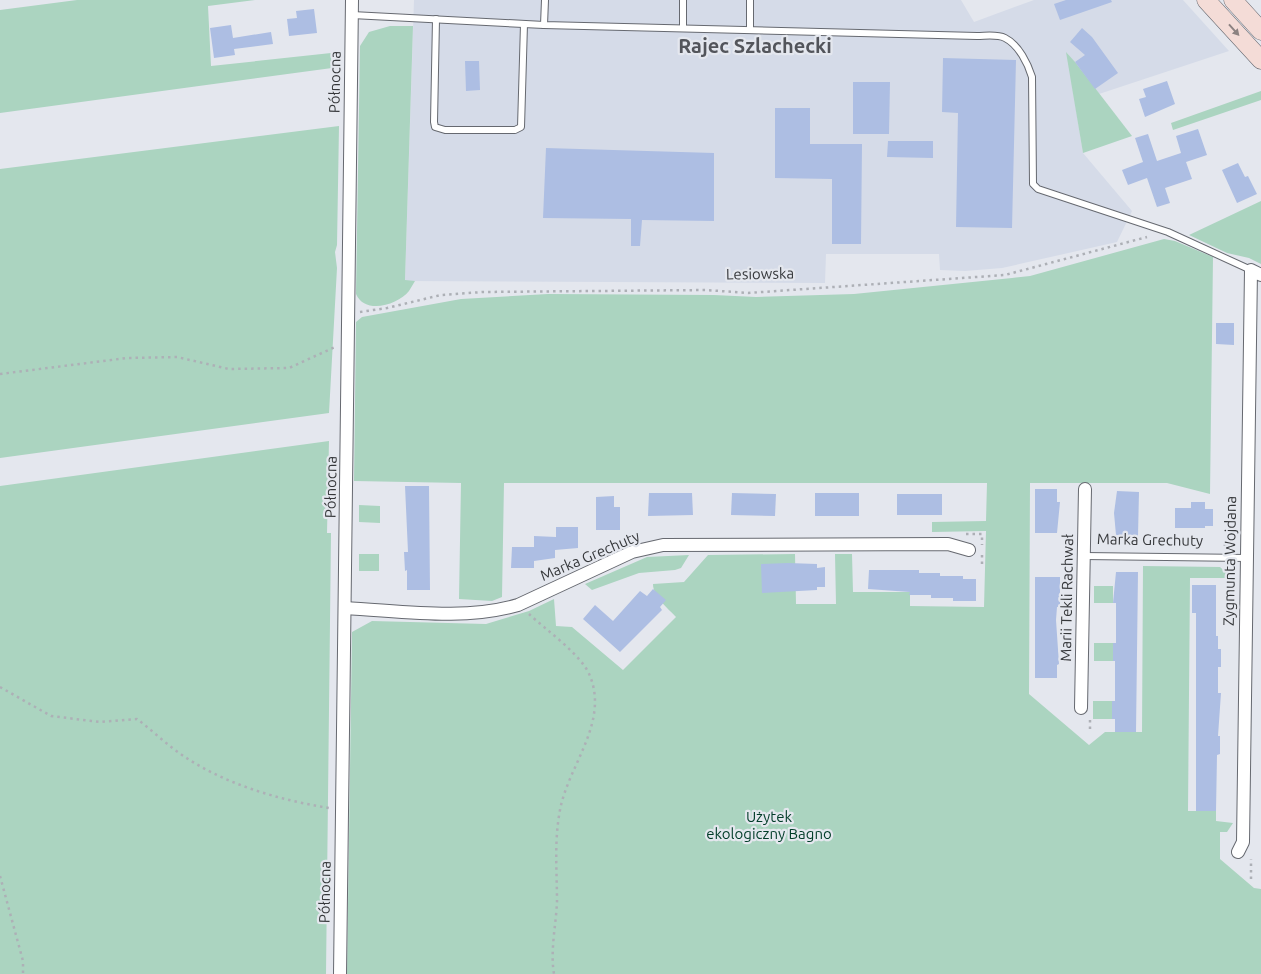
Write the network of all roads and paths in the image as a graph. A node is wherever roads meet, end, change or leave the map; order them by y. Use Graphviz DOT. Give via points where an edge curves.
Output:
graph roads {
  1 [pos="352,0"];
  2 [pos="545,0"];
  3 [pos="684,0"];
  4 [pos="750,0"];
  5 [pos="1206,0"];
  6 [pos="1233,0"];
  7 [pos="352,15"];
  8 [pos="436,19"];
  9 [pos="524,24"];
  10 [pos="544,26"];
  11 [pos="683,28"];
  12 [pos="750,30"];
  13 [pos="1261,31"];
  14 [pos="1261,60"];
  15 [pos="1168,232"];
  16 [pos="1256,272"];
  17 [pos="348,313"];
  18 [pos="348,342"];
  19 [pos="0,374"];
  20 [pos="1084,489"];
  21 [pos="1236,533"];
  22 [pos="1221,546"];
  23 [pos="969,550"];
  24 [pos="1084,556"];
  25 [pos="1247,558"];
  26 [pos="518,605"];
  27 [pos="345,608"];
  28 [pos="0,687"];
  29 [pos="1086,709"];
  30 [pos="1090,729"];
  31 [pos="342,810"];
  32 [pos="1238,852"];
  33 [pos="0,876"];
  34 [pos="24,974"];
  35 [pos="340,974"];
  36 [pos="554,974"];
  1 -- 7 [label="street, Północna"];
  2 -- 10 [label="lane"];
  3 -- 11 [label="lane"];
  4 -- 12 [label="lane"];
  5 -- 14 [label="main road, one-way"];
  6 -- 13 [label="main road"];
  7 -- 8 [label="lane"];
  7 -- 17 [label="street, Północna"];
  8 -- 9 [label="lane"];
  8 -- 9 [label="lane" via="434,122 435,127 445,130 515,130 521,127"];
  9 -- 10 [label="lane"];
  10 -- 11 [label="lane"];
  11 -- 12 [label="lane"];
  12 -- 15 [label="lane" via="1005,38 1014,45 1032,77 1033,184 1038,189"];
  15 -- 16 [label="lane"];
  15 -- 17 [label="path, Lesiowska" via="1005,275 748,293 706,290 483,292 441,295 379,310"];
  16 -- 25 [label="street, Zygmunta Wojdana"];
  17 -- 18 [label="street, Północna"];
  18 -- 19 [label="path" via="289,368 229,369 178,357 127,358"];
  18 -- 27 [label="street, Północna"];
  20 -- 24 [label="street, Marii Tekli Rachwał"];
  21 -- 22 [label="path" via="1230,543"];
  23 -- 26 [label="street, Marka Grechuty" via="948,544 663,545 632,552"];
  24 -- 25 [label="lane, Marka Grechuty"];
  24 -- 29 [label="street, Marii Tekli Rachwał"];
  25 -- 32 [label="street, Zygmunta Wojdana" via="1243,842"];
  26 -- 27 [label="street, Marka Grechuty" via="487,613 466,614"];
  26 -- 36 [label="path" via="584,665 596,702 594,720 570,775 557,826"];
  27 -- 31 [label="street, Północna"];
  28 -- 31 [label="path" via="51,716 100,722 137,719 186,758 231,780 287,801"];
  29 -- 30 [label="path"];
  31 -- 35 [label="street, Północna"];
  33 -- 34 [label="path" via="24,961"];
}
